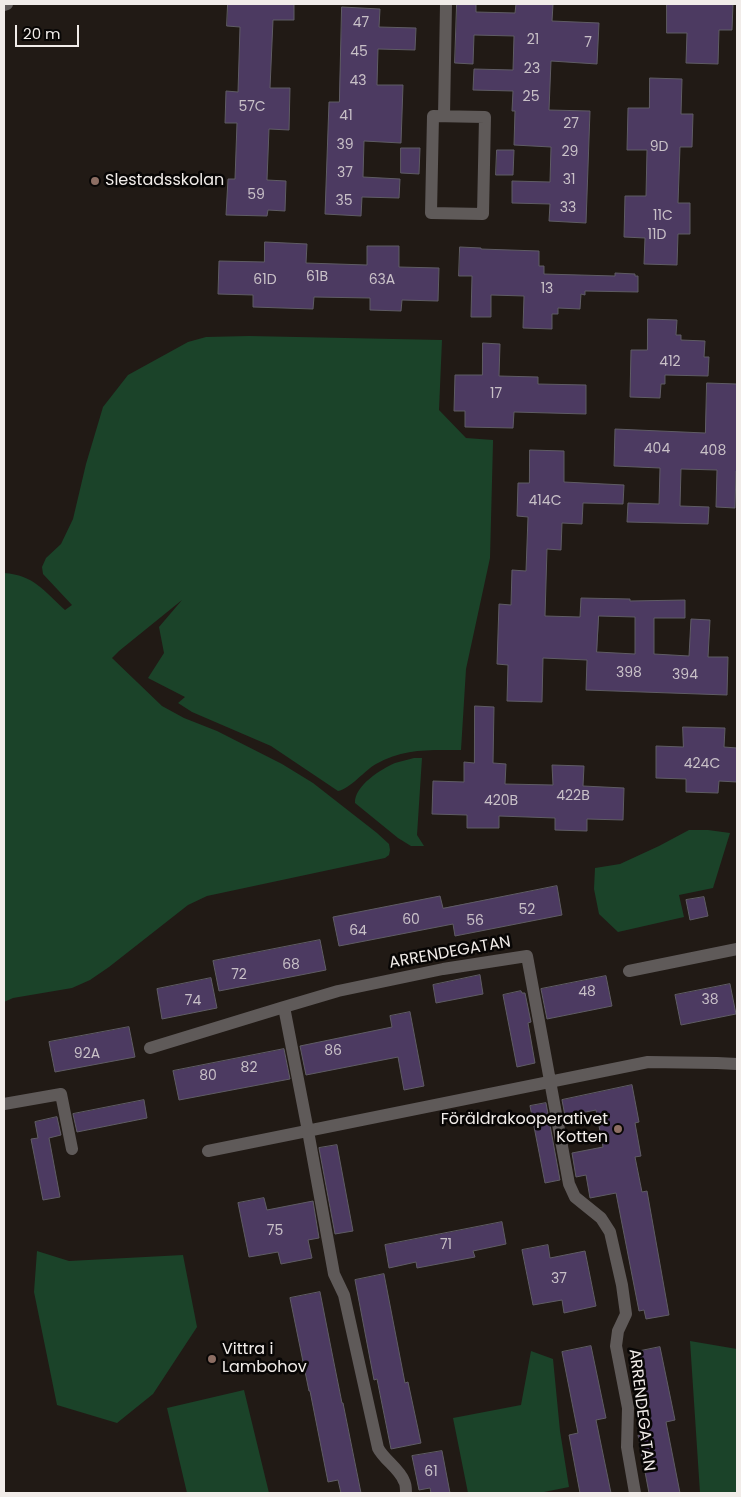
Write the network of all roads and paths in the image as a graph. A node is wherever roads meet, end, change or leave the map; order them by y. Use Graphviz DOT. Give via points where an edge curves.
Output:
graph roads {
  1 [pos="446,4"];
  2 [pos="444,116"];
  3 [pos="737,950"];
  4 [pos="629,971"];
  5 [pos="284,1007"];
  6 [pos="150,1048"];
  7 [pos="737,1064"];
  8 [pos="549,1082"];
  9 [pos="4,1104"];
  10 [pos="308,1131"];
  11 [pos="72,1149"];
  12 [pos="208,1151"];
  13 [pos="406,1493"];
  14 [pos="636,1493"];
  1 -- 2 [label="street"];
  2 -- 2 [label="street" via="433,116 431,213 483,214 485,117"];
  3 -- 4 [label="street"];
  5 -- 6 [label="street, ARRENDEGATAN"];
  5 -- 8 [label="street, ARRENDEGATAN" via="347,989 527,956"];
  5 -- 10 [label="street"];
  7 -- 8 [label="street" via="648,1062"];
  8 -- 10 [label="street"];
  8 -- 14 [label="street, ARRENDEGATAN" via="569,1184 575,1197 601,1218 610,1232 622,1284 626,1314 618,1331 616,1346 628,1408 627,1447"];
  9 -- 11 [label="street" via="61,1094"];
  10 -- 12 [label="street"];
  10 -- 13 [label="street" via="334,1274 344,1296 378,1448 404,1481"];
}
